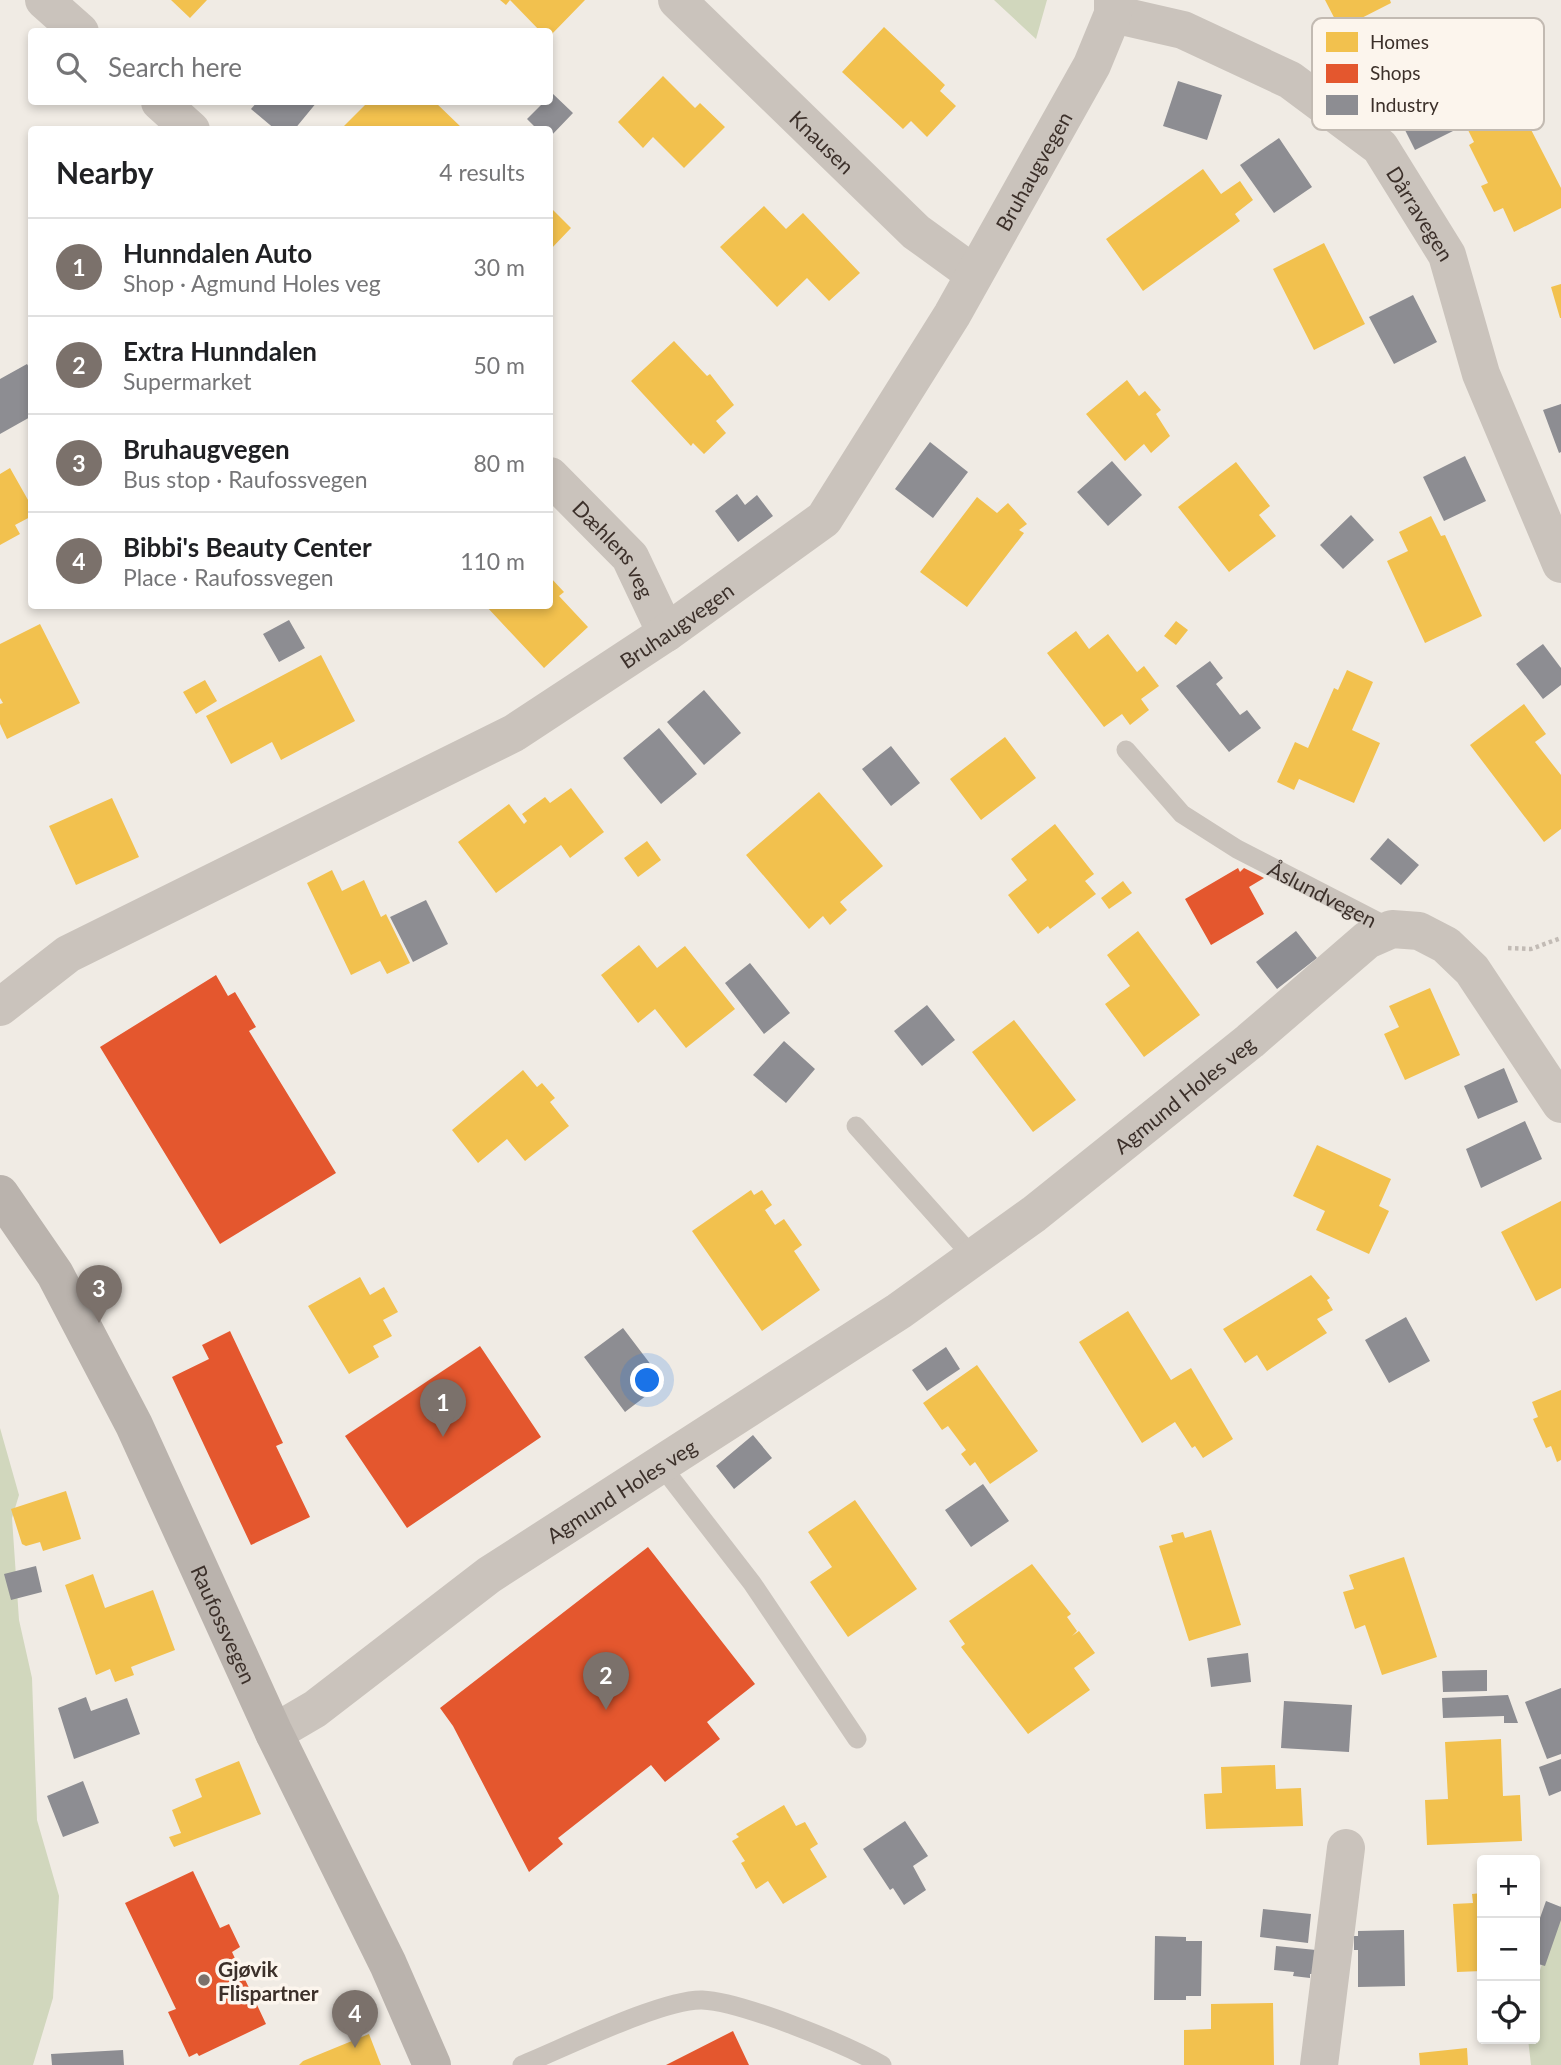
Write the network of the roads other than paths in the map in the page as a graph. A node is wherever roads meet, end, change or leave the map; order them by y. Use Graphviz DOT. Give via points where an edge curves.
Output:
graph roads {
  1 [pos="44,0"];
  2 [pos="677,0"];
  3 [pos="1113,7"];
  4 [pos="76,28"];
  5 [pos="1312,96"];
  6 [pos="163,105"];
  7 [pos="187,126"];
  8 [pos="1357,130"];
  9 [pos="974,274"];
  10 [pos="553,479"];
  11 [pos="1561,564"];
  12 [pos="666,633"];
  13 [pos="1126,750"];
  14 [pos="1392,929"];
  15 [pos="0,1007"];
  16 [pos="1561,1104"];
  17 [pos="856,1126"];
  18 [pos="0,1194"];
  19 [pos="973,1257"];
  20 [pos="660,1464"];
  21 [pos="274,1733"];
  22 [pos="857,1739"];
  23 [pos="1346,1848"];
  24 [pos="432,2065"];
  25 [pos="522,2065"];
  26 [pos="882,2065"];
  27 [pos="1319,2065"];
  1 -- 4 [label="street"];
  2 -- 9 [label="street, Knausen" via="916,232"];
  3 -- 5 [label="street, Dårravegen" via="1183,30 1290,80"];
  3 -- 9 [label="street, Bruhaugvegen" via="1091,65"];
  6 -- 7 [label="street"];
  8 -- 11 [label="street, Dårravegen" via="1380,147 1447,255 1481,374"];
  9 -- 12 [label="street, Bruhaugvegen" via="824,519"];
  10 -- 12 [label="street, Dæhlens veg" via="630,557"];
  12 -- 15 [label="street, Bruhaugvegen" via="514,733 68,954"];
  13 -- 14 [label="lane, Åslundvegen" via="1182,814 1237,849"];
  14 -- 16 [label="street, Åslundvegen" via="1419,931 1446,945 1472,970"];
  14 -- 19 [label="street, Agmund Holes veg" via="1367,940 1124,1143"];
  17 -- 19 [label="lane"];
  18 -- 21 [label="main road, Raufossvegen" via="55,1274 134,1425"];
  19 -- 20 [label="street, Agmund Holes veg" via="899,1311"];
  20 -- 21 [label="street, Agmund Holes veg" via="489,1575 315,1709"];
  20 -- 22 [label="lane" via="752,1583"];
  21 -- 24 [label="main road, Raufossvegen" via="388,1964"];
  23 -- 27 [label="street"];
  25 -- 26 [label="lane" via="651,2012 703,2000 765,2015"];
}
